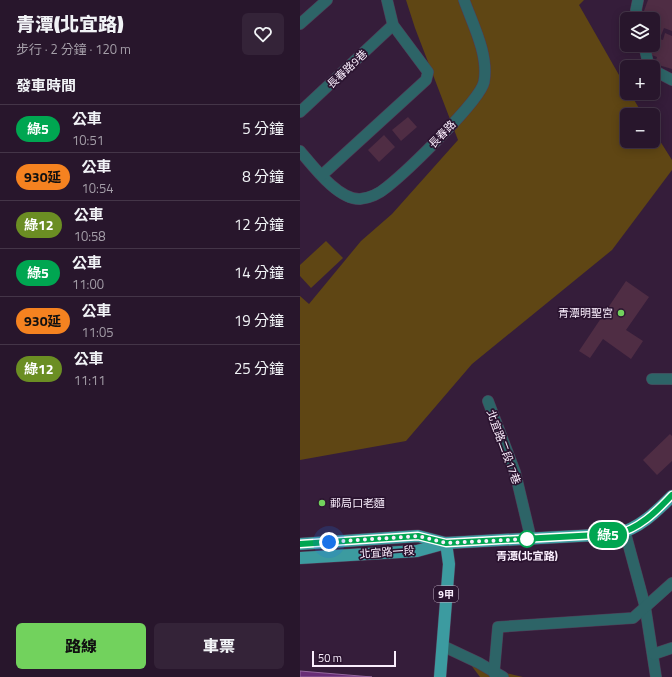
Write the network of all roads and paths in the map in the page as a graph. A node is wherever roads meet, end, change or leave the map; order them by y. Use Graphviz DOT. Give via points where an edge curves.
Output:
graph roads {
  1 [pos="327,0"];
  2 [pos="387,0"];
  3 [pos="464,0"];
  4 [pos="638,0"];
  5 [pos="636,12"];
  6 [pos="300,24"];
  7 [pos="394,25"];
  8 [pos="660,74"];
  9 [pos="672,80"];
  10 [pos="300,112"];
  11 [pos="300,150"];
  12 [pos="322,175"];
  13 [pos="652,379"];
  14 [pos="672,379"];
  15 [pos="488,402"];
  16 [pos="672,496"];
  17 [pos="625,532"];
  18 [pos="531,539"];
  19 [pos="446,543"];
  20 [pos="300,544"];
  21 [pos="300,558"];
  22 [pos="672,583"];
  23 [pos="645,606"];
  24 [pos="443,646"];
  25 [pos="672,648"];
  26 [pos="654,654"];
  27 [pos="498,675"];
  28 [pos="440,677"];
  29 [pos="656,677"];
  1 -- 6 [label="street"];
  2 -- 7 [label="street"];
  3 -- 12 [label="street, 長春路" via="486,63 484,83 474,100 393,182 373,196 359,199 344,195"];
  4 -- 5 [label="street"];
  7 -- 10 [label="street, 長春路9巷"];
  7 -- 12 [label="street" via="428,72 426,80"];
  8 -- 9 [label="street"];
  11 -- 12 [label="street, 長春路"];
  13 -- 14 [label="street"];
  15 -- 18 [label="street, 北宜路二段17巷" via="515,472"];
  16 -- 17 [label="main road" via="653,514"];
  17 -- 18 [label="main road" via="586,537"];
  17 -- 23 [label="street"];
  18 -- 19 [label="main road"];
  19 -- 20 [label="main road, 北宜路一段" via="418,536"];
  19 -- 21 [label="main road, 北宜路一段" via="417,551"];
  19 -- 24 [label="main road, 9甲" via="449,564"];
  22 -- 23 [label="street"];
  23 -- 26 [label="street"];
  23 -- 27 [label="street" via="633,618 498,627"];
  24 -- 27 [label="street"];
  24 -- 28 [label="main road, 9甲"];
  25 -- 26 [label="street"];
  26 -- 29 [label="street"];
}
